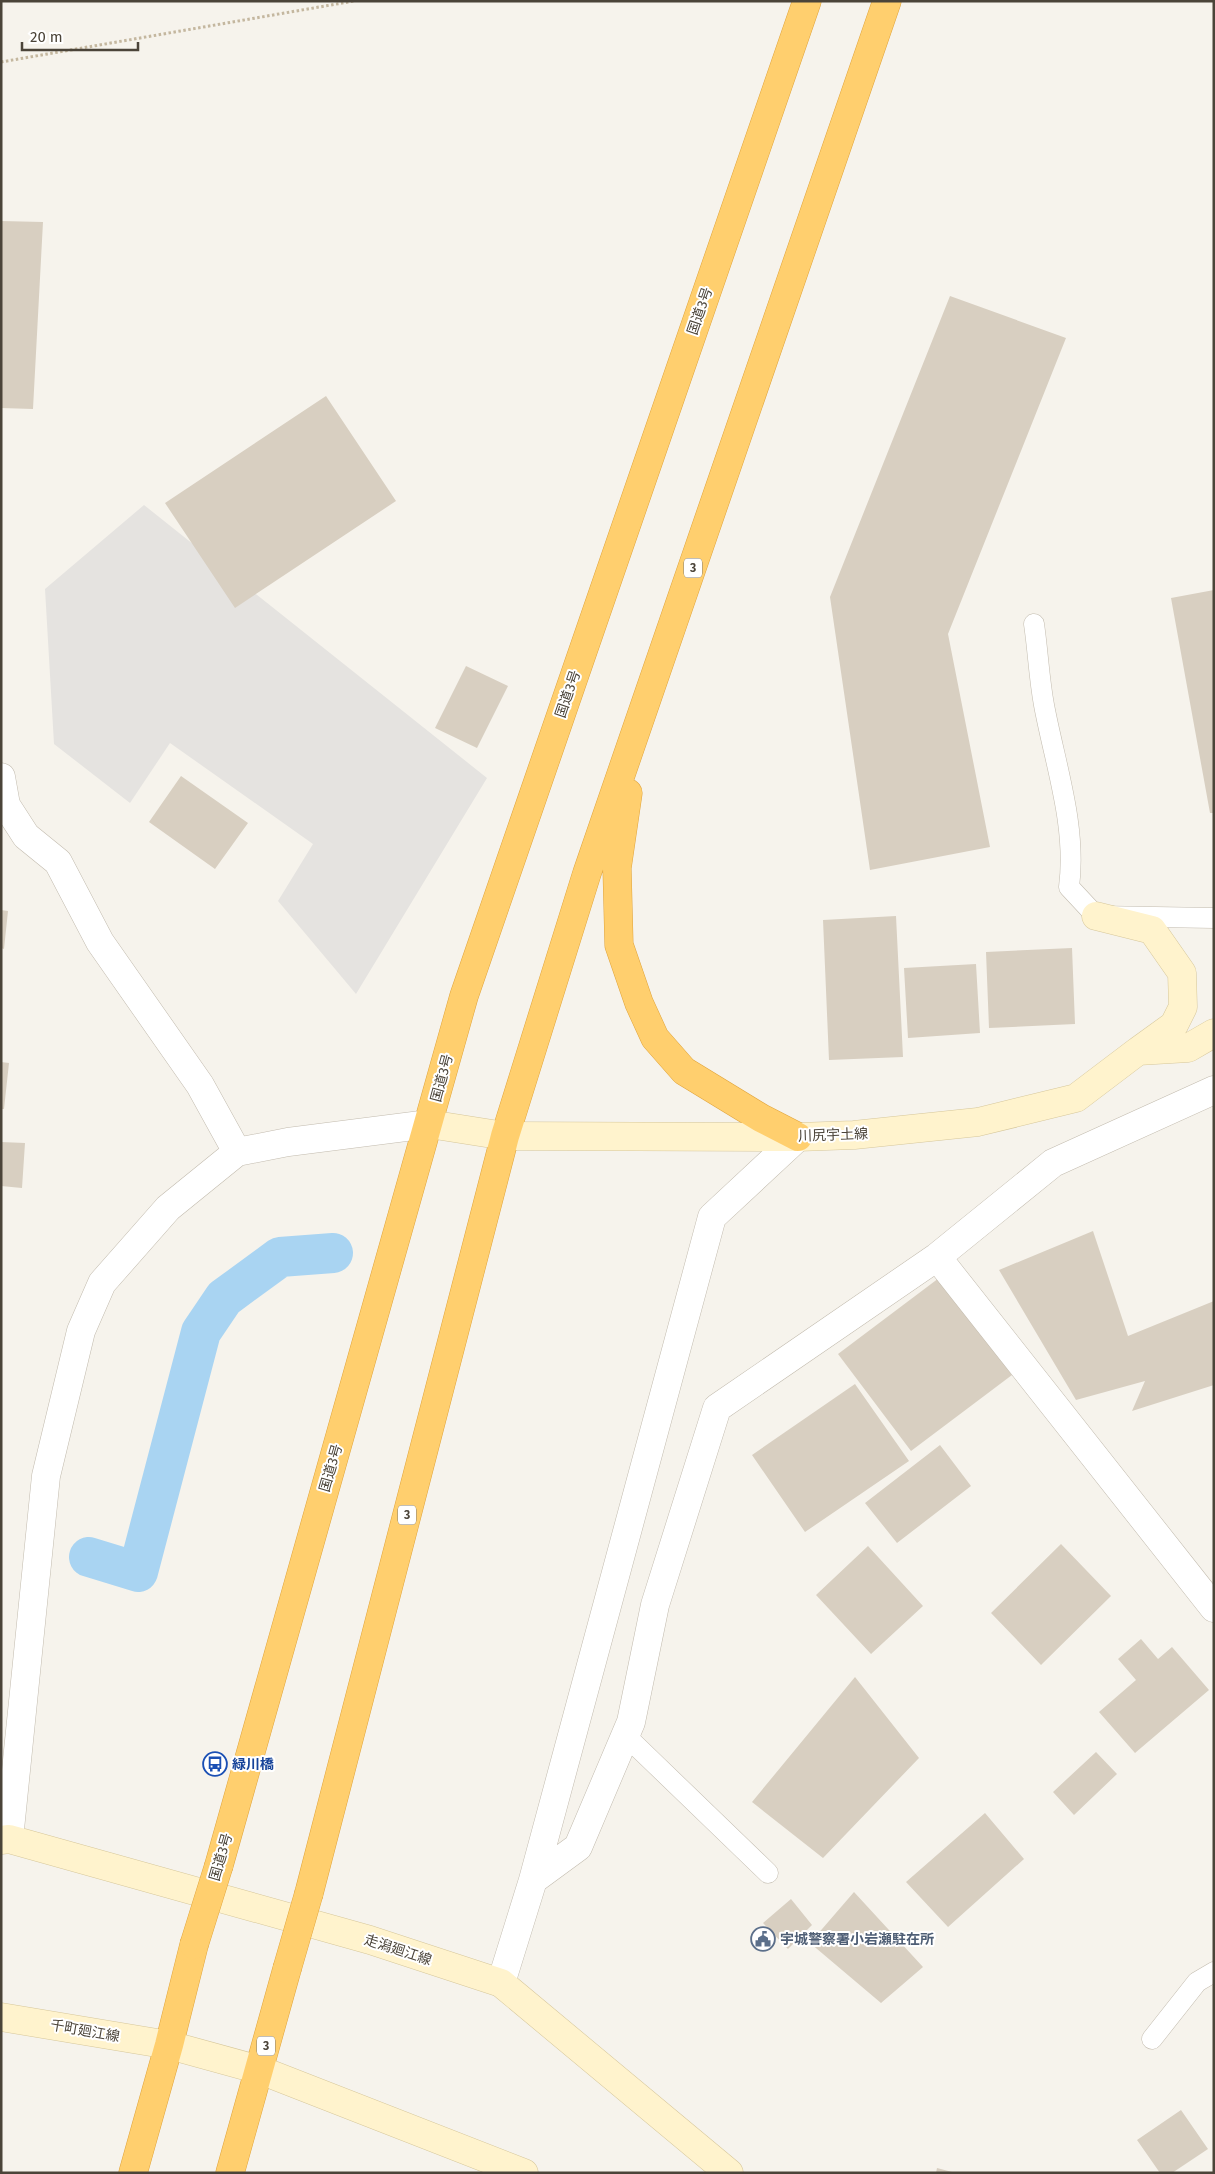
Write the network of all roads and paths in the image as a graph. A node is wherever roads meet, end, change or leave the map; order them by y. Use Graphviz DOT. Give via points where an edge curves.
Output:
graph roads {
  1 [pos="354,1"];
  2 [pos="807,1"];
  3 [pos="887,1"];
  4 [pos="1,62"];
  5 [pos="1034,624"];
  6 [pos="638,728"];
  7 [pos="1,777"];
  8 [pos="1096,916"];
  9 [pos="1214,918"];
  10 [pos="1214,1033"];
  11 [pos="1138,1051"];
  12 [pos="1214,1090"];
  13 [pos="429,1124"];
  14 [pos="505,1136"];
  15 [pos="798,1137"];
  16 [pos="237,1152"];
  17 [pos="937,1257"];
  18 [pos="1214,1608"];
  19 [pos="625,1735"];
  20 [pos="5,1840"];
  21 [pos="768,1873"];
  22 [pos="534,1880"];
  23 [pos="1214,1972"];
  24 [pos="501,1983"];
  25 [pos="1,2017"];
  26 [pos="1152,2039"];
  27 [pos="169,2045"];
  28 [pos="260,2070"];
  29 [pos="133,2173"];
  30 [pos="230,2173"];
  31 [pos="524,2173"];
  32 [pos="729,2173"];
  1 -- 4 [label="path"];
  2 -- 13 [label="highway, 国道3号" via="464,996"];
  3 -- 6 [label="highway, 3"];
  5 -- 8 [label="lane" via="1044,704 1060,774 1073,861 1070,887"];
  6 -- 14 [label="highway, 3" via="584,882"];
  6 -- 15 [label="highway" via="617,868 619,945 639,1003 655,1038 684,1071 760,1118"];
  7 -- 16 [label="street" via="6,805 26,836 58,862 100,942 200,1085"];
  8 -- 9 [label="lane"];
  8 -- 11 [label="main road, 川尻宇土線" via="1152,930 1182,973 1183,1007 1174,1025"];
  10 -- 11 [label="main road" via="1188,1048"];
  11 -- 15 [label="main road, 川尻宇土線" via="1076,1098 978,1122 854,1135"];
  12 -- 17 [label="street" via="1052,1163"];
  13 -- 14 [label="main road, 川尻宇土線"];
  13 -- 16 [label="street" via="288,1142"];
  13 -- 27 [label="highway, 国道3号, bridge" via="194,1945"];
  14 -- 15 [label="main road, 川尻宇土線"];
  14 -- 28 [label="highway, 3, bridge"];
  15 -- 22 [label="street" via="712,1217"];
  16 -- 20 [label="street" via="168,1208 102,1283 81,1331 46,1476"];
  17 -- 18 [label="street"];
  17 -- 19 [label="street" via="717,1408 655,1605 631,1722"];
  19 -- 21 [label="lane"];
  19 -- 22 [label="street" via="578,1847"];
  20 -- 24 [label="main road, 走潟廻江線" via="370,1940"];
  22 -- 24 [label="street"];
  23 -- 26 [label="lane" via="1197,1982"];
  24 -- 32 [label="main road, 走潟廻江線"];
  25 -- 27 [label="main road, 千町廻江線"];
  27 -- 28 [label="main road"];
  27 -- 29 [label="highway, 国道3号"];
  28 -- 30 [label="highway, 3"];
  28 -- 31 [label="main road"];
}
